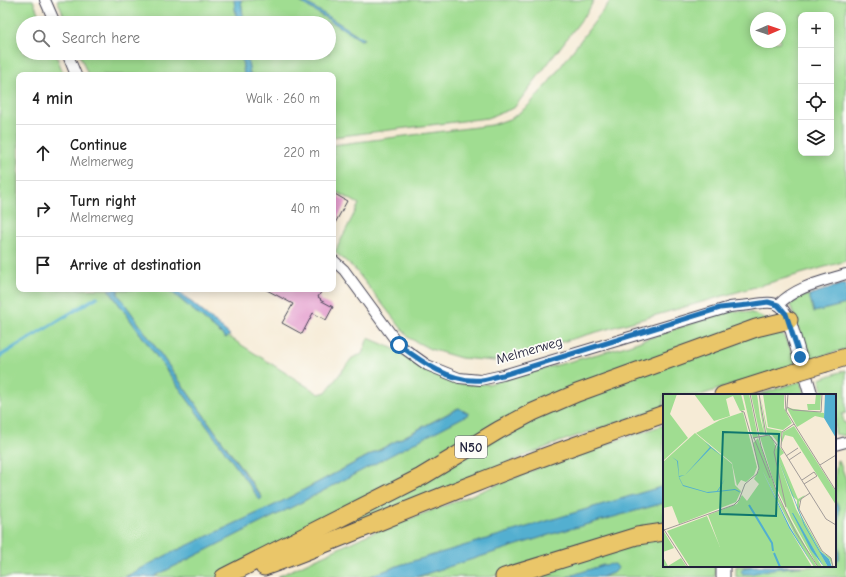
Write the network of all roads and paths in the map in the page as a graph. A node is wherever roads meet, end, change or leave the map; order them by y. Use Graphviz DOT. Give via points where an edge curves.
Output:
graph roads {
  1 [pos="45,0"];
  2 [pos="52,16"];
  3 [pos="70,60"];
  4 [pos="75,72"];
  5 [pos="336,263"];
  6 [pos="846,274"];
  7 [pos="778,305"];
  8 [pos="789,320"];
  9 [pos="846,357"];
  10 [pos="726,394"];
  11 [pos="811,394"];
  12 [pos="663,414"];
  13 [pos="846,442"];
  14 [pos="836,445"];
  15 [pos="663,532"];
  16 [pos="322,546"];
  17 [pos="224,577"];
  18 [pos="242,577"];
  19 [pos="265,577"];
  20 [pos="504,577"];
  1 -- 2 [label="street"];
  3 -- 4 [label="street"];
  5 -- 7 [label="street, Melmerweg" via="399,345 427,366 459,378 480,380 503,375 720,308 768,302"];
  6 -- 7 [label="street" via="795,291"];
  7 -- 8 [label="street"];
  8 -- 11 [label="street"];
  8 -- 17 [label="highway, N50" via="756,328 550,404 380,498"];
  9 -- 10 [label="highway, bridge"];
  12 -- 16 [label="highway, N50" via="475,483"];
  13 -- 14 [label="street"];
  15 -- 20 [label="highway" via="637,536"];
  16 -- 18 [label="highway, N50"];
  16 -- 19 [label="highway, N50"];
}
